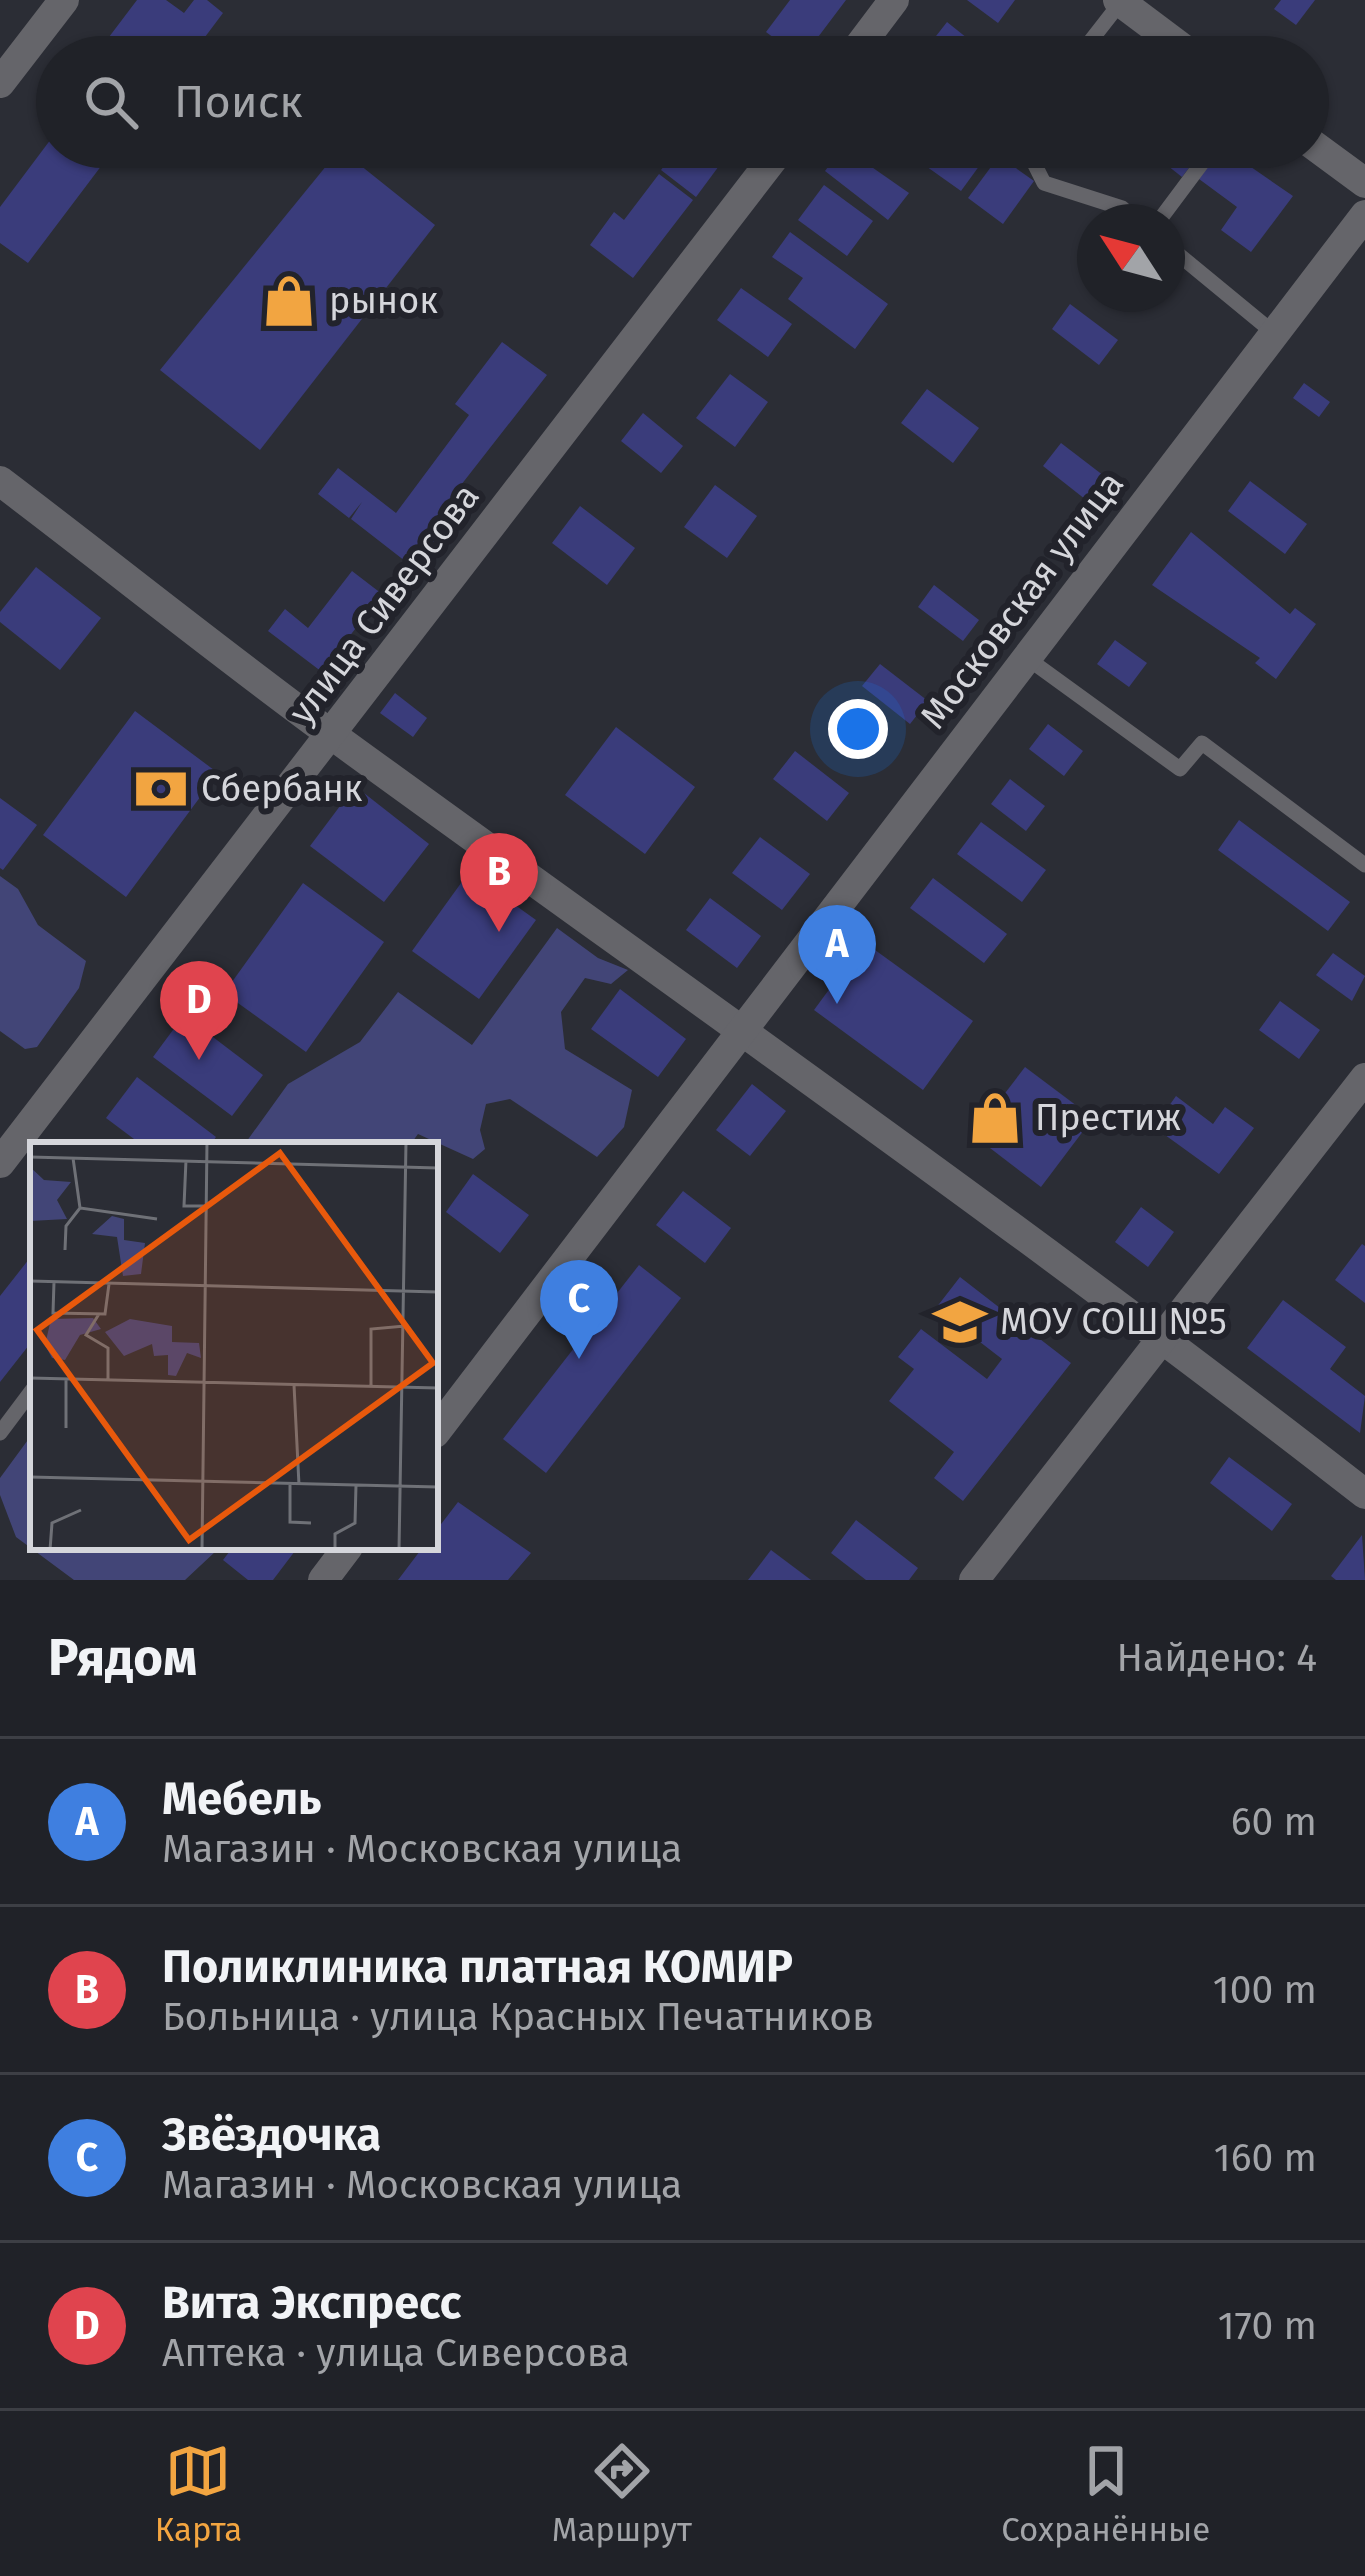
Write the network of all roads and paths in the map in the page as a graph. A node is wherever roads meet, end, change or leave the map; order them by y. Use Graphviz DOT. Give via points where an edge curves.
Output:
graph roads {
  1 [pos="64,0"];
  2 [pos="894,0"];
  3 [pos="1119,1"];
  4 [pos="36,36"];
  5 [pos="36,36"];
  6 [pos="867,36"];
  7 [pos="1093,36"];
  8 [pos="1166,36"];
  9 [pos="0,83"];
  10 [pos="1329,156"];
  11 [pos="766,168"];
  12 [pos="1037,168"];
  13 [pos="1198,168"];
  14 [pos="1365,183"];
  15 [pos="1110,204"];
  16 [pos="1171,204"];
  17 [pos="1365,214"];
  18 [pos="1185,260"];
  19 [pos="1275,334"];
  20 [pos="0,481"];
  21 [pos="1027,658"];
  22 [pos="333,735"];
  23 [pos="1365,865"];
  24 [pos="743,1027"];
  25 [pos="1365,1078"];
  26 [pos="0,1163"];
  27 [pos="1162,1336"];
  28 [pos="30,1392"];
  29 [pos="438,1429"];
  30 [pos="0,1433"];
  31 [pos="1365,1494"];
  32 [pos="346,1550"];
  33 [pos="322,1580"];
  34 [pos="974,1580"];
  1 -- 5 [label="street"];
  2 -- 6 [label="street"];
  3 -- 7 [label="lane"];
  3 -- 8 [label="street"];
  4 -- 9 [label="street"];
  10 -- 14 [label="street"];
  11 -- 22 [label="street, улица Сиверсова"];
  12 -- 15 [label="lane" via="1044,182"];
  13 -- 16 [label="lane"];
  17 -- 19 [label="street, Московская улица"];
  18 -- 19 [label="lane"];
  19 -- 21 [label="street, Московская улица"];
  20 -- 22 [label="street"];
  21 -- 23 [label="lane" via="1180,770 1202,743"];
  21 -- 24 [label="street, Московская улица"];
  22 -- 24 [label="street"];
  22 -- 26 [label="street, улица Сиверсова" via="32,1133"];
  24 -- 27 [label="street"];
  24 -- 29 [label="street, Московская улица"];
  25 -- 27 [label="street"];
  27 -- 31 [label="street"];
  27 -- 34 [label="street"];
  28 -- 30 [label="lane"];
  32 -- 33 [label="street"];
}
